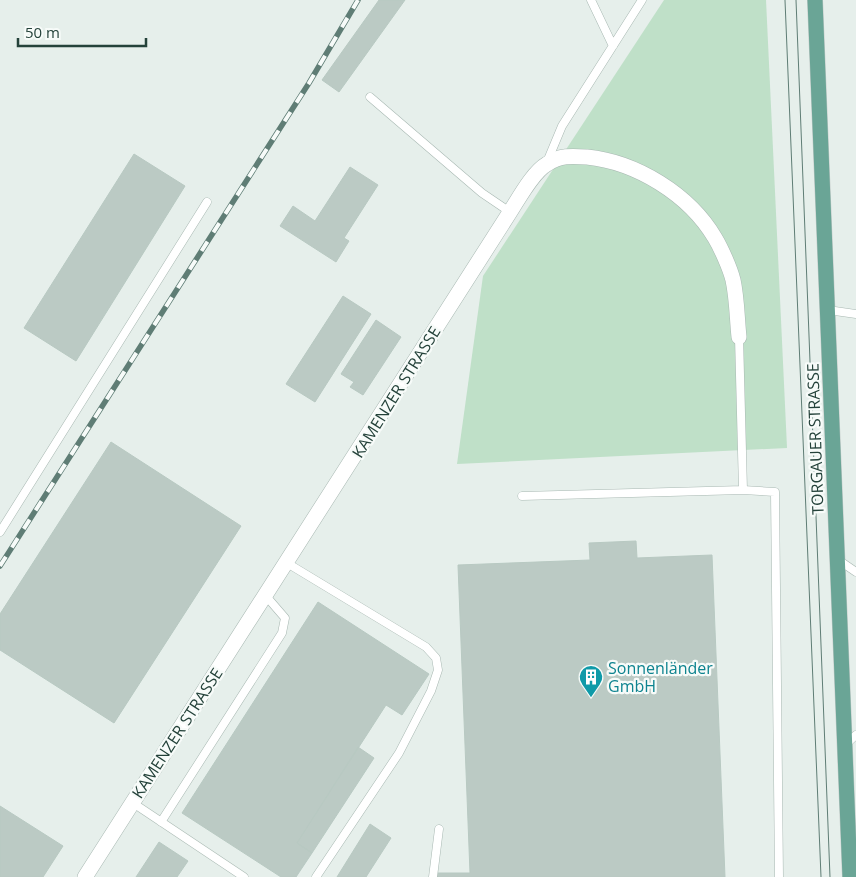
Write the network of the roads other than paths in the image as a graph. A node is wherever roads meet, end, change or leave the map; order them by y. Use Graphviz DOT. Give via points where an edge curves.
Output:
graph roads {
  1 [pos="591,0"];
  2 [pos="642,0"];
  3 [pos="815,0"];
  4 [pos="613,46"];
  5 [pos="370,97"];
  6 [pos="546,164"];
  7 [pos="207,202"];
  8 [pos="510,212"];
  9 [pos="828,310"];
  10 [pos="856,314"];
  11 [pos="739,336"];
  12 [pos="743,490"];
  13 [pos="522,496"];
  14 [pos="0,532"];
  15 [pos="837,559"];
  16 [pos="287,563"];
  17 [pos="856,572"];
  18 [pos="266,596"];
  19 [pos="856,735"];
  20 [pos="844,746"];
  21 [pos="133,803"];
  22 [pos="161,822"];
  23 [pos="439,829"];
  24 [pos="85,877"];
  25 [pos="244,877"];
  26 [pos="316,877"];
  27 [pos="433,877"];
  28 [pos="779,877"];
  29 [pos="850,877"];
  1 -- 4 [label="lane"];
  2 -- 4 [label="lane"];
  3 -- 9 [label="main road, TORGAUER STRASSE"];
  4 -- 6 [label="lane" via="562,126"];
  5 -- 8 [label="lane" via="482,193"];
  6 -- 8 [label="street, KAMENZER STRASSE"];
  6 -- 11 [label="street, KAMENZER STRASSE" via="566,155 615,162 650,177 692,208 714,237 733,278"];
  7 -- 14 [label="lane"];
  8 -- 16 [label="street, KAMENZER STRASSE"];
  9 -- 10 [label="lane"];
  9 -- 15 [label="main road, TORGAUER STRASSE"];
  11 -- 12 [label="lane"];
  12 -- 13 [label="lane"];
  12 -- 28 [label="lane" via="775,492"];
  15 -- 17 [label="lane"];
  15 -- 20 [label="main road, TORGAUER STRASSE"];
  16 -- 18 [label="street, KAMENZER STRASSE"];
  16 -- 26 [label="lane" via="420,643 436,658 438,670 431,692 399,754"];
  18 -- 21 [label="street, KAMENZER STRASSE"];
  18 -- 22 [label="lane" via="285,618 282,633"];
  19 -- 20 [label="lane"];
  20 -- 29 [label="main road, TORGAUER STRASSE"];
  21 -- 22 [label="lane"];
  21 -- 24 [label="street, KAMENZER STRASSE"];
  22 -- 25 [label="lane"];
  23 -- 27 [label="lane"];
}
